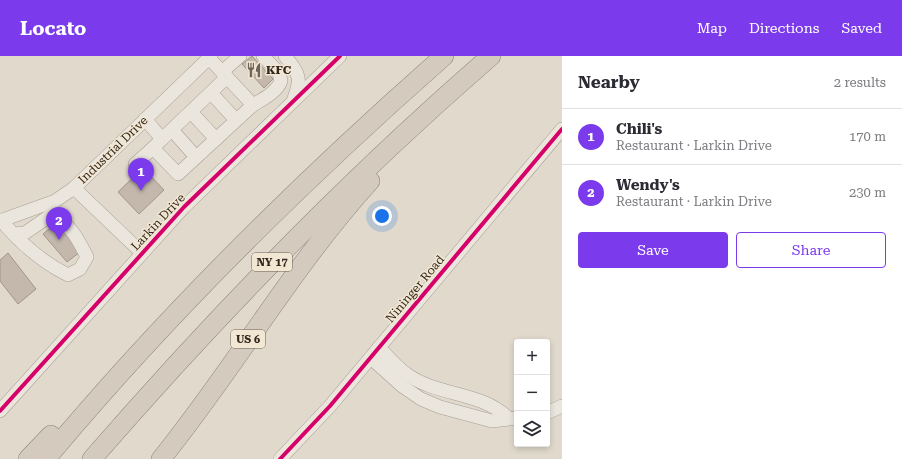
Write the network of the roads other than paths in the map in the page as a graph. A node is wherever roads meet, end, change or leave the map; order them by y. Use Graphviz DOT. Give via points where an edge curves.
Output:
graph roads {
  1 [pos="240,56"];
  2 [pos="263,56"];
  3 [pos="285,56"];
  4 [pos="340,56"];
  5 [pos="444,56"];
  6 [pos="491,56"];
  7 [pos="210,57"];
  8 [pos="225,75"];
  9 [pos="465,79"];
  10 [pos="211,93"];
  11 [pos="292,102"];
  12 [pos="253,104"];
  13 [pos="191,112"];
  14 [pos="145,120"];
  15 [pos="236,120"];
  16 [pos="562,129"];
  17 [pos="172,130"];
  18 [pos="216,139"];
  19 [pos="157,144"];
  20 [pos="196,157"];
  21 [pos="135,164"];
  22 [pos="74,188"];
  23 [pos="1,221"];
  24 [pos="13,234"];
  25 [pos="142,253"];
  26 [pos="174,315"];
  27 [pos="379,348"];
  28 [pos="371,358"];
  29 [pos="445,391"];
  30 [pos="13,396"];
  31 [pos="476,401"];
  32 [pos="0,406"];
  33 [pos="562,406"];
  34 [pos="440,407"];
  35 [pos="0,411"];
  36 [pos="550,412"];
  37 [pos="472,416"];
  38 [pos="513,418"];
  39 [pos="28,459"];
  40 [pos="46,459"];
  41 [pos="92,459"];
  42 [pos="160,459"];
  43 [pos="280,459"];
  1 -- 8 [label="street"];
  2 -- 12 [label="street" via="279,73 281,81 273,91"];
  3 -- 11 [label="street" via="298,73 298,88"];
  4 -- 11 [label="street, Larkin Drive"];
  5 -- 26 [label="highway" via="286,200"];
  6 -- 9 [label="highway, US 6"];
  7 -- 8 [label="street"];
  7 -- 14 [label="street, Industrial Drive"];
  8 -- 10 [label="street"];
  8 -- 12 [label="street"];
  9 -- 41 [label="highway, NY 17" via="340,195 243,292"];
  9 -- 42 [label="highway, US 6" via="363,188 319,242 203,404"];
  10 -- 13 [label="street"];
  10 -- 15 [label="street"];
  11 -- 25 [label="street, Larkin Drive" via="184,207"];
  12 -- 15 [label="street"];
  13 -- 17 [label="street"];
  13 -- 18 [label="street"];
  14 -- 19 [label="street"];
  14 -- 22 [label="street, Industrial Drive"];
  15 -- 18 [label="street"];
  16 -- 27 [label="street, Nininger Road"];
  17 -- 19 [label="street"];
  17 -- 20 [label="street"];
  18 -- 20 [label="street"];
  19 -- 20 [label="street" via="178,174"];
  19 -- 21 [label="street"];
  22 -- 23 [label="street, Industrial Drive" via="55,201"];
  22 -- 25 [label="street"];
  23 -- 24 [label="street"];
  24 -- 24 [label="street" via="52,267 68,275 80,270 88,257 77,235 60,219 51,215 25,233"];
  25 -- 30 [label="street, Larkin Drive"];
  26 -- 39 [label="highway" via="111,370"];
  26 -- 40 [label="highway" via="114,379"];
  27 -- 28 [label="street, Nininger Road"];
  27 -- 29 [label="street" via="408,375"];
  28 -- 34 [label="street" via="412,394"];
  28 -- 43 [label="street, Nininger Road"];
  29 -- 31 [label="street"];
  29 -- 34 [label="street"];
  30 -- 32 [label="street"];
  30 -- 35 [label="street, Larkin Drive"];
  31 -- 37 [label="street"];
  31 -- 38 [label="street" via="499,408"];
  33 -- 36 [label="street"];
  34 -- 37 [label="street"];
  37 -- 38 [label="street" via="492,421"];
}
